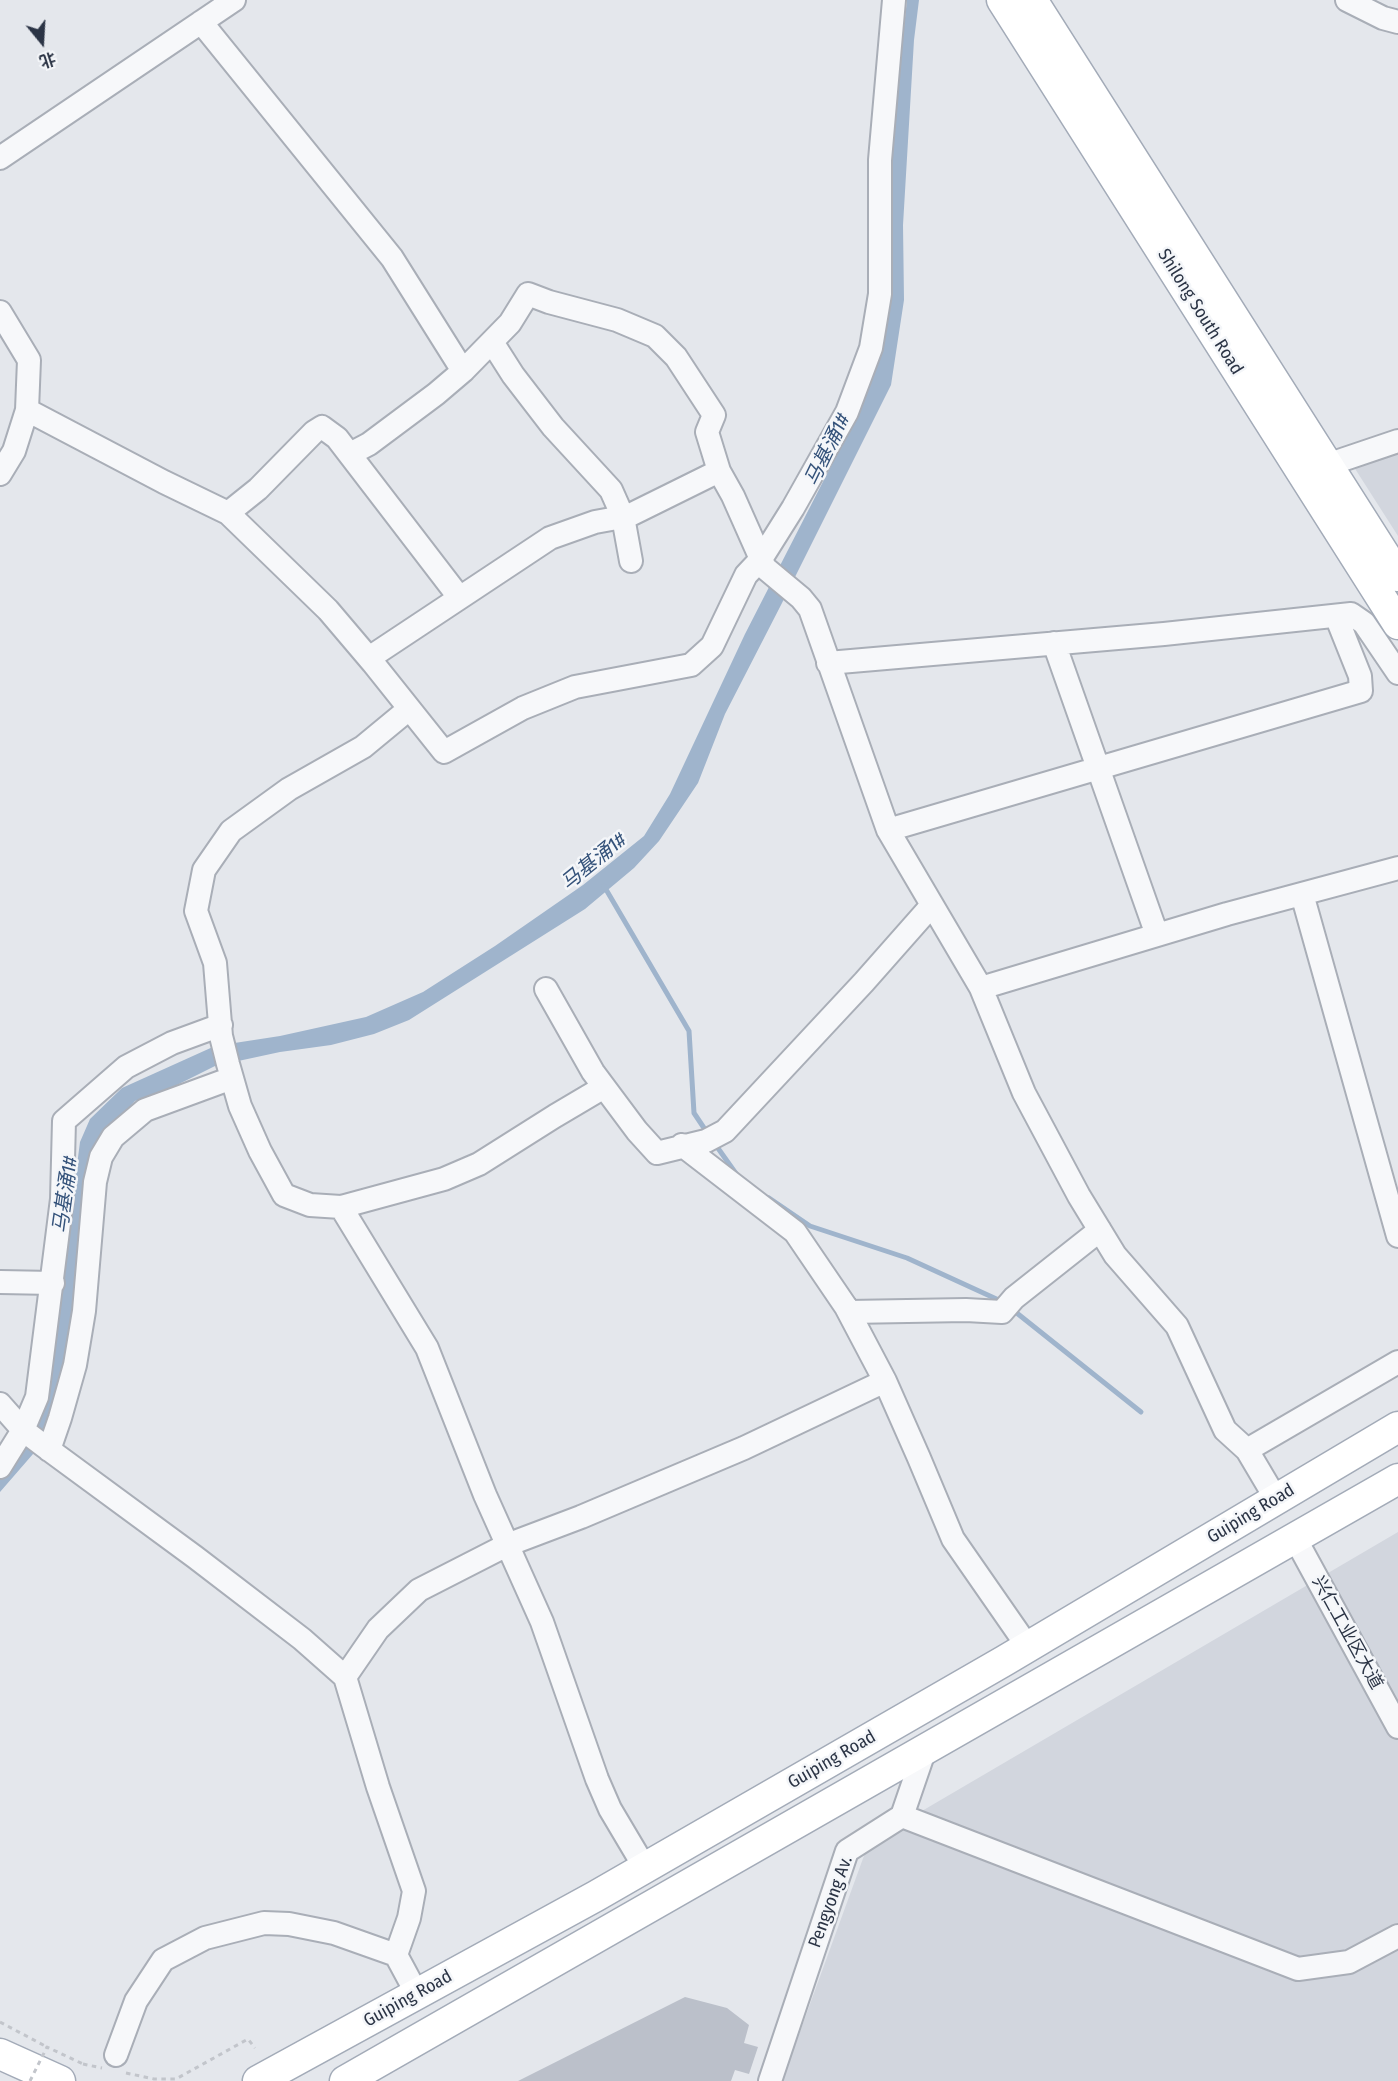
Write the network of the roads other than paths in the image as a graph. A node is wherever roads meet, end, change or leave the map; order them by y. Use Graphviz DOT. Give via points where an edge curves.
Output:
graph roads {
  1 [pos="234,0"];
  2 [pos="894,0"];
  3 [pos="1002,0"];
  4 [pos="1032,0"];
  5 [pos="1347,0"];
  6 [pos="201,22"];
  7 [pos="1398,22"];
  8 [pos="0,158"];
  9 [pos="0,312"];
  10 [pos="492,342"];
  11 [pos="463,371"];
  12 [pos="27,410"];
  13 [pos="1398,441"];
  14 [pos="350,454"];
  15 [pos="1327,465"];
  16 [pos="719,471"];
  17 [pos="0,474"];
  18 [pos="228,513"];
  19 [pos="623,516"];
  20 [pos="631,561"];
  21 [pos="763,563"];
  22 [pos="1398,576"];
  23 [pos="459,597"];
  24 [pos="1336,616"];
  25 [pos="1398,624"];
  26 [pos="1054,644"];
  27 [pos="369,658"];
  28 [pos="828,663"];
  29 [pos="1398,673"];
  30 [pos="409,709"];
  31 [pos="1097,768"];
  32 [pos="888,830"];
  33 [pos="1398,868"];
  34 [pos="1302,894"];
  35 [pos="932,905"];
  36 [pos="1157,935"];
  37 [pos="981,988"];
  38 [pos="546,989"];
  39 [pos="221,1031"];
  40 [pos="230,1071"];
  41 [pos="604,1087"];
  42 [pos="682,1145"];
  43 [pos="341,1207"];
  44 [pos="1100,1230"];
  45 [pos="1398,1236"];
  46 [pos="0,1282"];
  47 [pos="52,1283"];
  48 [pos="849,1312"];
  49 [pos="1398,1362"];
  50 [pos="885,1381"];
  51 [pos="0,1404"];
  52 [pos="1398,1427"];
  53 [pos="36,1440"];
  54 [pos="1247,1450"];
  55 [pos="0,1467"];
  56 [pos="1398,1479"];
  57 [pos="1276,1499"];
  58 [pos="1295,1538"];
  59 [pos="507,1545"];
  60 [pos="1028,1647"];
  61 [pos="345,1677"];
  62 [pos="1398,1727"];
  63 [pos="925,1749"];
  64 [pos="902,1816"];
  65 [pos="645,1868"];
  66 [pos="1398,1936"];
  67 [pos="396,1956"];
  68 [pos="417,1994"];
  69 [pos="437,2028"];
  70 [pos="0,2054"];
  71 [pos="116,2055"];
  72 [pos="71,2072"];
  73 [pos="258,2081"];
  74 [pos="345,2081"];
  75 [pos="374,2081"];
  76 [pos="770,2081"];
  1 -- 6 [label="street"];
  2 -- 21 [label="street" via="880,160 880,294 871,348 847,412"];
  3 -- 25 [label="main road, Shilong South Road"];
  4 -- 15 [label="main road, Shilong South Road"];
  5 -- 7 [label="street"];
  6 -- 8 [label="street"];
  6 -- 11 [label="street" via="392,258"];
  9 -- 12 [label="street" via="30,360"];
  10 -- 11 [label="street"];
  10 -- 16 [label="street" via="528,294 617,320 655,336 676,357 714,415 707,432"];
  10 -- 19 [label="street" via="553,427 611,490"];
  11 -- 14 [label="street" via="369,444"];
  12 -- 17 [label="street" via="14,451"];
  12 -- 18 [label="street"];
  13 -- 15 [label="street"];
  14 -- 18 [label="street" via="322,427"];
  14 -- 23 [label="street"];
  15 -- 22 [label="main road, Shilong South Road"];
  16 -- 19 [label="street"];
  16 -- 21 [label="street"];
  18 -- 27 [label="street" via="328,610"];
  19 -- 20 [label="street"];
  19 -- 23 [label="street" via="550,538"];
  21 -- 28 [label="street" via="810,609"];
  21 -- 30 [label="street" via="746,575 712,646 691,665 575,687 523,708 444,752"];
  23 -- 27 [label="street"];
  24 -- 26 [label="street"];
  24 -- 29 [label="street" via="1351,614 1364,623"];
  24 -- 31 [label="street" via="1361,691"];
  26 -- 28 [label="street"];
  26 -- 31 [label="street"];
  27 -- 30 [label="street"];
  28 -- 32 [label="street"];
  30 -- 39 [label="street" via="363,747 289,789 231,831 204,870 196,911 215,963"];
  31 -- 32 [label="street"];
  31 -- 36 [label="street"];
  32 -- 35 [label="street"];
  33 -- 34 [label="street"];
  34 -- 36 [label="street"];
  34 -- 45 [label="street"];
  35 -- 37 [label="street"];
  35 -- 42 [label="street" via="864,982 715,1136"];
  36 -- 37 [label="street"];
  37 -- 44 [label="street" via="1024,1093"];
  38 -- 41 [label="street"];
  39 -- 40 [label="street"];
  39 -- 47 [label="street" via="172,1043 126,1067 64,1121 62,1199"];
  40 -- 43 [label="street" via="240,1106 284,1195 310,1205"];
  40 -- 53 [label="street" via="145,1110 112,1137 101,1157 75,1365 60,1418"];
  41 -- 42 [label="street" via="657,1153"];
  41 -- 43 [label="street" via="479,1164 444,1179"];
  42 -- 48 [label="street" via="795,1232"];
  43 -- 59 [label="street" via="427,1348"];
  44 -- 48 [label="street" via="1008,1305 966,1310"];
  44 -- 54 [label="street" via="1115,1256 1177,1326 1225,1430"];
  46 -- 47 [label="street"];
  47 -- 53 [label="street" via="37,1397"];
  48 -- 50 [label="street"];
  49 -- 54 [label="street"];
  50 -- 59 [label="street" via="744,1448 581,1518"];
  50 -- 60 [label="street" via="952,1539"];
  51 -- 53 [label="street"];
  52 -- 57 [label="main road, Guiping Road"];
  53 -- 55 [label="street"];
  53 -- 61 [label="street" via="213,1570"];
  54 -- 57 [label="street"];
  56 -- 58 [label="main road, Guiping Road"];
  57 -- 60 [label="main road, Guiping Road"];
  58 -- 62 [label="street, 兴仁工业区大道"];
  58 -- 63 [label="main road, Guiping Road"];
  59 -- 61 [label="street" via="419,1590 378,1629"];
  59 -- 65 [label="street" via="542,1622 597,1779"];
  60 -- 65 [label="main road, Guiping Road"];
  61 -- 67 [label="street" via="414,1891"];
  63 -- 64 [label="street"];
  63 -- 69 [label="main road, Guiping Road"];
  64 -- 66 [label="street" via="1298,1969 1349,1962"];
  64 -- 76 [label="street, Pengyong Av." via="847,1851"];
  65 -- 68 [label="main road, Guiping Road"];
  67 -- 68 [label="street"];
  67 -- 71 [label="street" via="334,1933 289,1924 264,1923 205,1938 163,1960 136,2001"];
  68 -- 73 [label="main road, Guiping Road"];
  69 -- 74 [label="main road, Guiping Road"];
  69 -- 75 [label="main road"];
  70 -- 72 [label="main road"];
}
